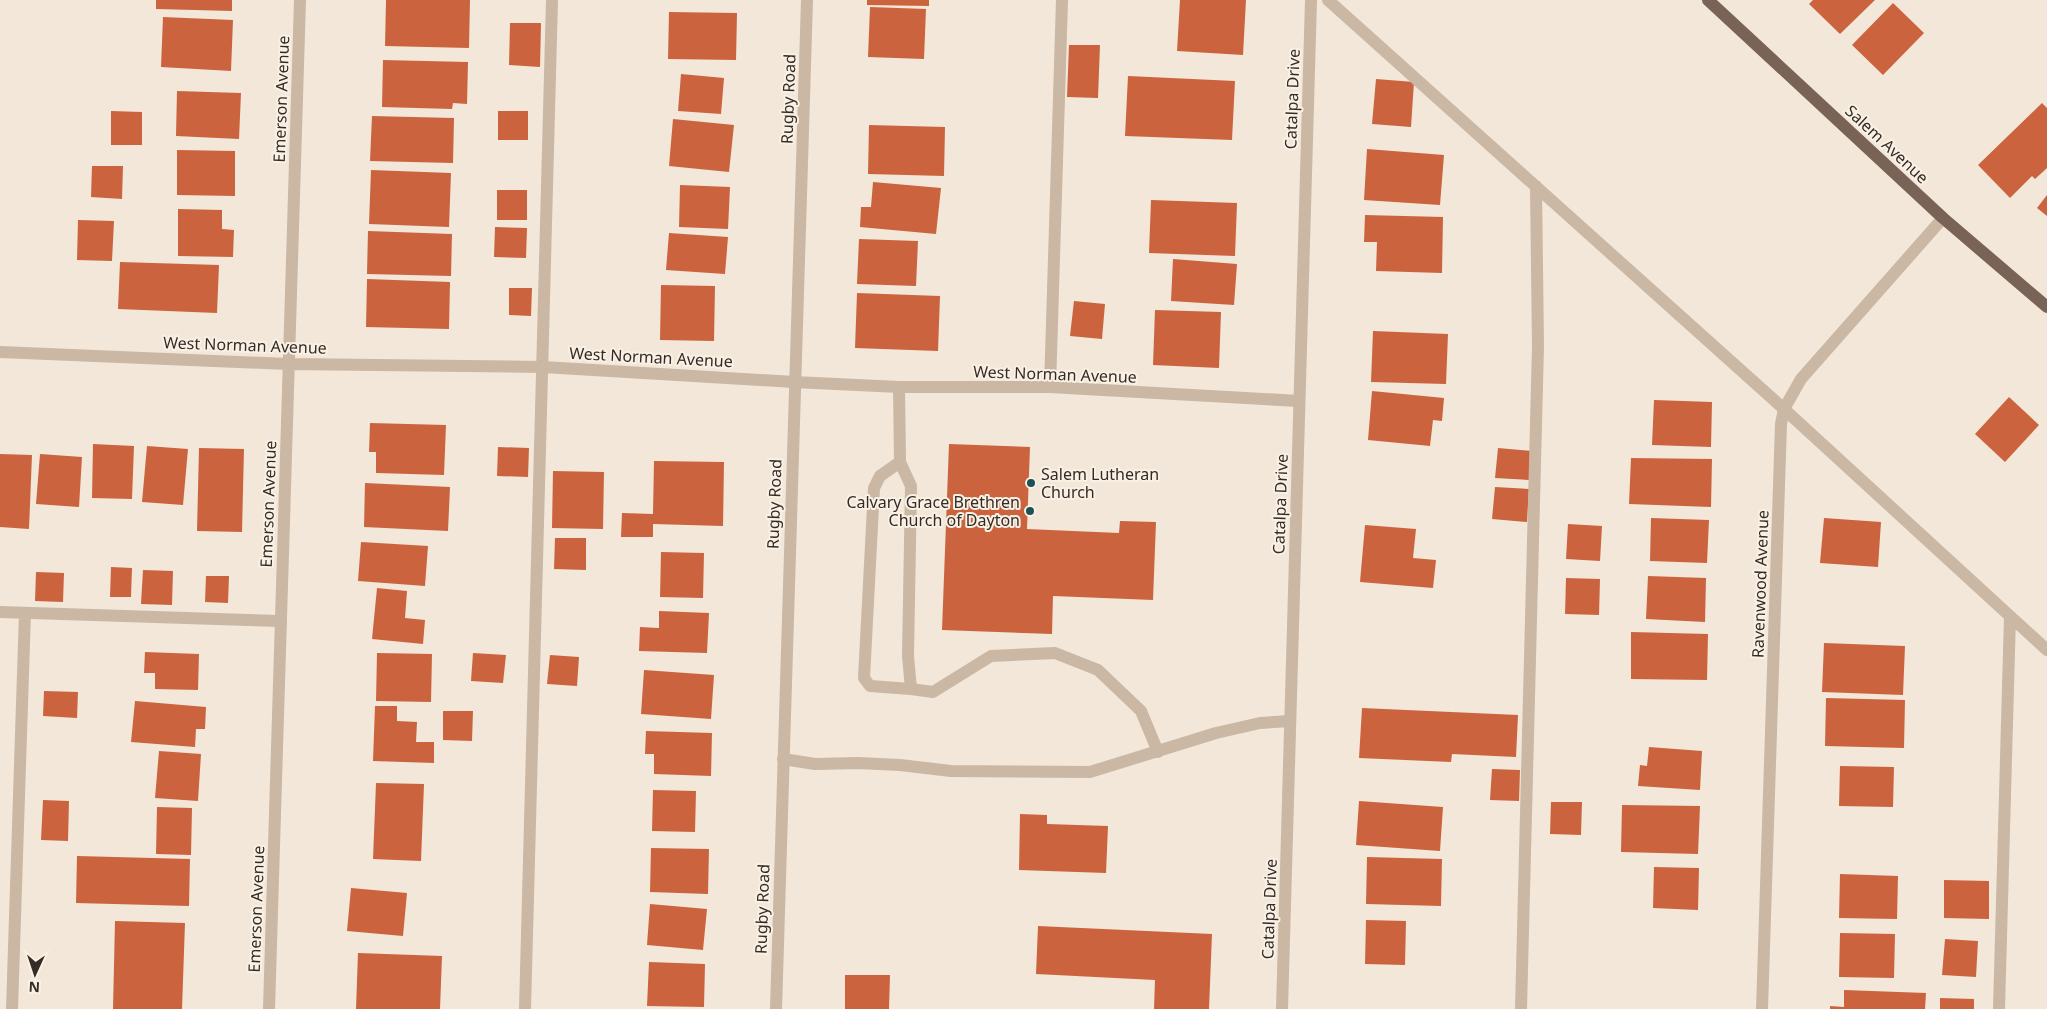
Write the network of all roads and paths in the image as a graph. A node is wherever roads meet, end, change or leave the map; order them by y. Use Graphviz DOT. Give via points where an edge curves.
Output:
graph roads {
  1 [pos="300,0"];
  2 [pos="552,0"];
  3 [pos="807,0"];
  4 [pos="1062,0"];
  5 [pos="1312,0"];
  6 [pos="1328,0"];
  7 [pos="1708,0"];
  8 [pos="1536,186"];
  9 [pos="1943,218"];
  10 [pos="2047,307"];
  11 [pos="0,352"];
  12 [pos="288,364"];
  13 [pos="543,367"];
  14 [pos="794,382"];
  15 [pos="899,387"];
  16 [pos="1050,387"];
  17 [pos="1299,401"];
  18 [pos="1784,409"];
  19 [pos="900,462"];
  20 [pos="0,612"];
  21 [pos="25,613"];
  22 [pos="2010,616"];
  23 [pos="280,621"];
  24 [pos="2047,650"];
  25 [pos="911,689"];
  26 [pos="1290,721"];
  27 [pos="1158,752"];
  28 [pos="783,759"];
  29 [pos="12,1009"];
  30 [pos="269,1009"];
  31 [pos="525,1009"];
  32 [pos="776,1009"];
  33 [pos="1282,1009"];
  34 [pos="1520,1009"];
  35 [pos="1762,1009"];
  36 [pos="2000,1009"];
  1 -- 12 [label="street, Emerson Avenue"];
  2 -- 13 [label="street"];
  3 -- 14 [label="street, Rugby Road"];
  4 -- 16 [label="street"];
  5 -- 17 [label="street, Catalpa Drive"];
  6 -- 8 [label="street"];
  7 -- 9 [label="main road, Salem Avenue"];
  8 -- 18 [label="street"];
  8 -- 34 [label="street" via="1538,346"];
  9 -- 10 [label="main road, Salem Avenue"];
  9 -- 18 [label="street, Ravenwood Avenue" via="1801,379"];
  11 -- 12 [label="street, West Norman Avenue"];
  12 -- 13 [label="street, West Norman Avenue"];
  12 -- 23 [label="street, Emerson Avenue"];
  13 -- 14 [label="street, West Norman Avenue"];
  13 -- 31 [label="street"];
  14 -- 15 [label="street, West Norman Avenue"];
  14 -- 28 [label="street, Rugby Road"];
  15 -- 16 [label="street, West Norman Avenue"];
  15 -- 19 [label="street"];
  16 -- 17 [label="street, West Norman Avenue"];
  17 -- 26 [label="street, Catalpa Drive"];
  18 -- 22 [label="street"];
  18 -- 35 [label="street, Ravenwood Avenue" via="1780,444"];
  19 -- 25 [label="street" via="911,486 908,656"];
  19 -- 25 [label="street" via="880,476 874,488 864,678 870,686"];
  20 -- 21 [label="street"];
  21 -- 23 [label="street"];
  21 -- 29 [label="street"];
  22 -- 24 [label="street"];
  22 -- 36 [label="street"];
  23 -- 30 [label="street, Emerson Avenue"];
  25 -- 27 [label="street" via="933,692 991,656 1056,653 1098,670 1141,711"];
  26 -- 27 [label="street" via="1216,733"];
  26 -- 33 [label="street, Catalpa Drive"];
  27 -- 28 [label="street" via="1090,772 951,771 900,765 815,764"];
  28 -- 32 [label="street, Rugby Road"];
}
